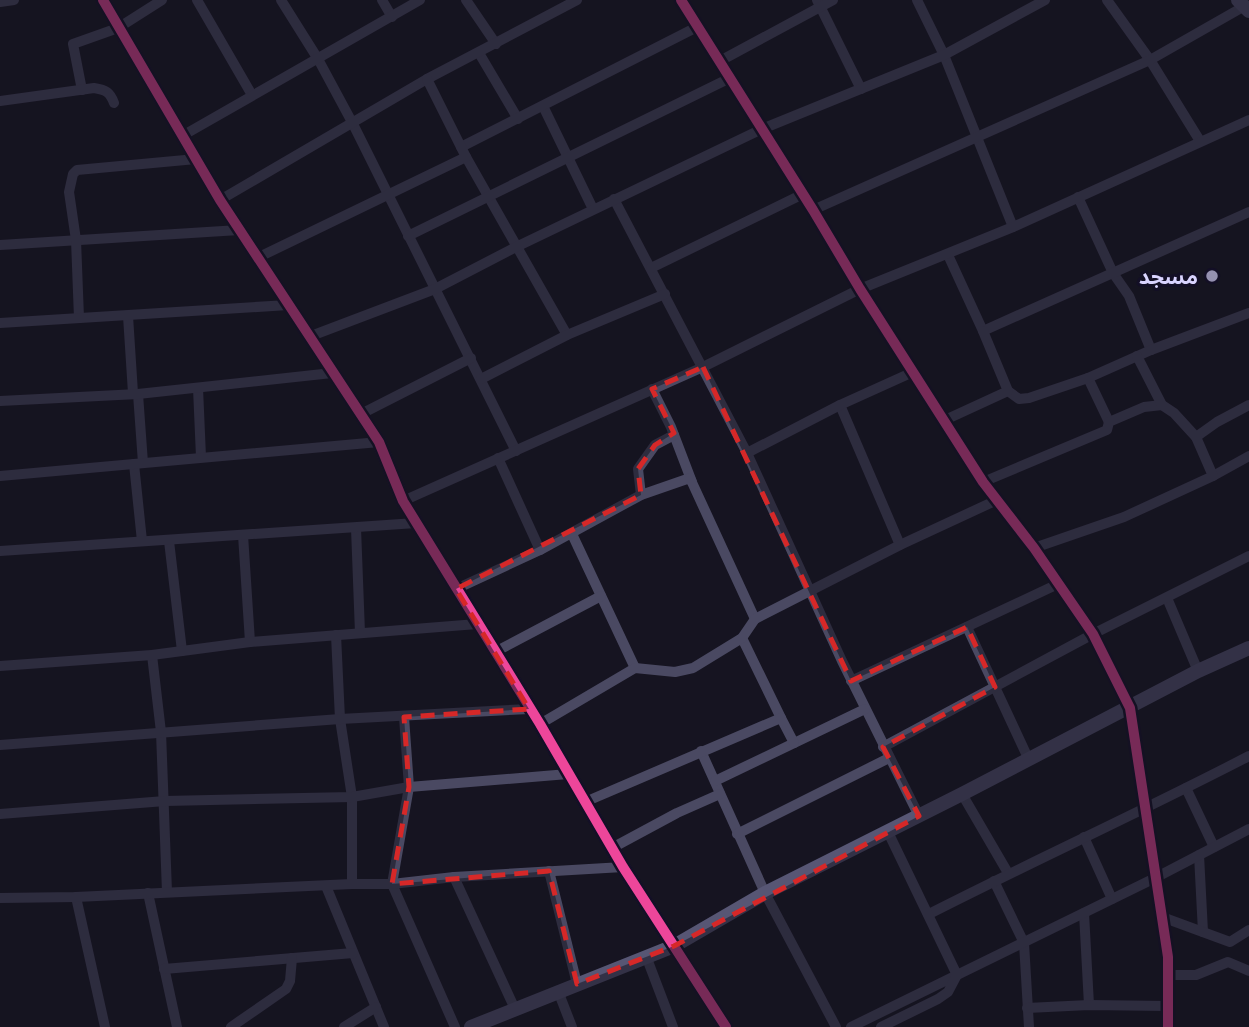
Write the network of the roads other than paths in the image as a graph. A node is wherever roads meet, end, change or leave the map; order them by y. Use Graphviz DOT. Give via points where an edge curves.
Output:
graph roads {
  1 [pos="14,0"];
  2 [pos="103,0"];
  3 [pos="162,0"];
  4 [pos="197,0"];
  5 [pos="281,0"];
  6 [pos="382,0"];
  7 [pos="420,0"];
  8 [pos="466,0"];
  9 [pos="577,0"];
  10 [pos="681,0"];
  11 [pos="833,0"];
  12 [pos="917,0"];
  13 [pos="1045,0"];
  14 [pos="1107,0"];
  15 [pos="0,2"];
  16 [pos="819,3"];
  17 [pos="1245,8"];
  18 [pos="392,17"];
  19 [pos="697,27"];
  20 [pos="118,28"];
  21 [pos="496,44"];
  22 [pos="480,52"];
  23 [pos="944,55"];
  24 [pos="318,58"];
  25 [pos="1150,60"];
  26 [pos="720,61"];
  27 [pos="730,78"];
  28 [pos="428,79"];
  29 [pos="861,89"];
  30 [pos="82,90"];
  31 [pos="252,95"];
  32 [pos="0,101"];
  33 [pos="114,103"];
  34 [pos="544,106"];
  35 [pos="518,119"];
  36 [pos="1249,120"];
  37 [pos="353,124"];
  38 [pos="762,129"];
  39 [pos="182,136"];
  40 [pos="976,138"];
  41 [pos="1200,141"];
  42 [pos="463,152"];
  43 [pos="567,158"];
  44 [pos="196,159"];
  45 [pos="803,194"];
  46 [pos="387,196"];
  47 [pos="489,197"];
  48 [pos="1078,197"];
  49 [pos="614,199"];
  50 [pos="220,200"];
  51 [pos="593,209"];
  52 [pos="813,210"];
  53 [pos="1249,212"];
  54 [pos="1013,227"];
  55 [pos="239,230"];
  56 [pos="408,236"];
  57 [pos="76,240"];
  58 [pos="0,245"];
  59 [pos="516,247"];
  60 [pos="948,255"];
  61 [pos="257,258"];
  62 [pos="651,268"];
  63 [pos="1113,273"];
  64 [pos="435,289"];
  65 [pos="860,289"];
  66 [pos="665,294"];
  67 [pos="288,306"];
  68 [pos="1249,313"];
  69 [pos="128,316"];
  70 [pos="79,318"];
  71 [pos="0,323"];
  72 [pos="983,331"];
  73 [pos="568,335"];
  74 [pos="311,336"];
  75 [pos="1151,350"];
  76 [pos="1137,356"];
  77 [pos="471,358"];
  78 [pos="703,367"];
  79 [pos="913,372"];
  80 [pos="331,373"];
  81 [pos="1088,378"];
  82 [pos="481,379"];
  83 [pos="198,388"];
  84 [pos="652,389"];
  85 [pos="1008,391"];
  86 [pos="135,393"];
  87 [pos="0,401"];
  88 [pos="839,405"];
  89 [pos="1161,405"];
  90 [pos="1249,405"];
  91 [pos="361,414"];
  92 [pos="945,420"];
  93 [pos="1109,422"];
  94 [pos="674,435"];
  95 [pos="1196,438"];
  96 [pos="379,442"];
  97 [pos="516,451"];
  98 [pos="747,453"];
  99 [pos="1249,456"];
  100 [pos="201,457"];
  101 [pos="498,458"];
  102 [pos="138,463"];
  103 [pos="0,476"];
  104 [pos="1213,476"];
  105 [pos="690,478"];
  106 [pos="983,482"];
  107 [pos="641,495"];
  108 [pos="403,500"];
  109 [pos="997,500"];
  110 [pos="416,523"];
  111 [pos="356,528"];
  112 [pos="572,534"];
  113 [pos="243,536"];
  114 [pos="142,541"];
  115 [pos="169,541"];
  116 [pos="900,545"];
  117 [pos="1034,548"];
  118 [pos="540,550"];
  119 [pos="0,551"];
  120 [pos="1249,556"];
  121 [pos="1059,584"];
  122 [pos="456,589"];
  123 [pos="809,590"];
  124 [pos="601,596"];
  125 [pos="1167,598"];
  126 [pos="755,620"];
  127 [pos="477,624"];
  128 [pos="967,627"];
  129 [pos="360,633"];
  130 [pos="1093,634"];
  131 [pos="336,635"];
  132 [pos="742,638"];
  133 [pos="250,642"];
  134 [pos="1249,648"];
  135 [pos="182,651"];
  136 [pos="495,652"];
  137 [pos="152,655"];
  138 [pos="0,666"];
  139 [pos="635,668"];
  140 [pos="1198,671"];
  141 [pos="852,681"];
  142 [pos="995,687"];
  143 [pos="1130,708"];
  144 [pos="529,709"];
  145 [pos="865,709"];
  146 [pos="404,717"];
  147 [pos="781,718"];
  148 [pos="340,719"];
  149 [pos="540,724"];
  150 [pos="162,732"];
  151 [pos="794,743"];
  152 [pos="0,745"];
  153 [pos="883,747"];
  154 [pos="701,751"];
  155 [pos="1249,756"];
  156 [pos="889,758"];
  157 [pos="1029,760"];
  158 [pos="568,774"];
  159 [pos="715,781"];
  160 [pos="409,787"];
  161 [pos="1186,788"];
  162 [pos="720,794"];
  163 [pos="962,794"];
  164 [pos="352,797"];
  165 [pos="165,801"];
  166 [pos="585,802"];
  167 [pos="1144,810"];
  168 [pos="0,814"];
  169 [pos="919,816"];
  170 [pos="1249,829"];
  171 [pos="888,832"];
  172 [pos="737,834"];
  173 [pos="1084,837"];
  174 [pos="1214,847"];
  175 [pos="612,848"];
  176 [pos="1199,855"];
  177 [pos="623,867"];
  178 [pos="549,871"];
  179 [pos="1008,873"];
  180 [pos="454,877"];
  181 [pos="1155,878"];
  182 [pos="994,881"];
  183 [pos="352,884"];
  184 [pos="392,884"];
  185 [pos="326,886"];
  186 [pos="167,892"];
  187 [pos="148,893"];
  188 [pos="765,893"];
  189 [pos="76,897"];
  190 [pos="0,898"];
  191 [pos="1112,900"];
  192 [pos="1084,913"];
  193 [pos="929,914"];
  194 [pos="1162,917"];
  195 [pos="1249,930"];
  196 [pos="1203,932"];
  197 [pos="1230,942"];
  198 [pos="1024,943"];
  199 [pos="674,946"];
  200 [pos="353,953"];
  201 [pos="646,956"];
  202 [pos="292,958"];
  203 [pos="1228,962"];
  204 [pos="164,969"];
  205 [pos="1249,971"];
  206 [pos="957,975"];
  207 [pos="1169,975"];
  208 [pos="577,984"];
  209 [pos="558,991"];
  210 [pos="1089,1005"];
  211 [pos="1167,1006"];
  212 [pos="376,1007"];
  213 [pos="1027,1008"];
  214 [pos="514,1009"];
  215 [pos="105,1027"];
  216 [pos="177,1027"];
  217 [pos="231,1027"];
  218 [pos="344,1027"];
  219 [pos="384,1027"];
  220 [pos="455,1027"];
  221 [pos="471,1027"];
  222 [pos="572,1027"];
  223 [pos="673,1027"];
  224 [pos="726,1027"];
  225 [pos="836,1027"];
  226 [pos="851,1027"];
  227 [pos="881,1027"];
  228 [pos="1029,1027"];
  229 [pos="1168,1027"];
  1 -- 15 [label="street"];
  2 -- 20 [label="street"];
  3 -- 20 [label="street"];
  4 -- 31 [label="street"];
  5 -- 24 [label="street"];
  6 -- 18 [label="street"];
  7 -- 18 [label="street"];
  8 -- 21 [label="street"];
  9 -- 21 [label="street"];
  10 -- 19 [label="street"];
  11 -- 16 [label="street"];
  12 -- 23 [label="street"];
  13 -- 23 [label="street"];
  14 -- 25 [label="street"];
  16 -- 26 [label="street"];
  16 -- 29 [label="street"];
  17 -- 25 [label="street"];
  18 -- 24 [label="street"];
  19 -- 26 [label="street"];
  19 -- 34 [label="street"];
  20 -- 30 [label="street" via="73,44"];
  20 -- 39 [label="street"];
  21 -- 22 [label="street"];
  22 -- 28 [label="street"];
  22 -- 35 [label="street"];
  23 -- 29 [label="street"];
  23 -- 40 [label="street"];
  24 -- 31 [label="street"];
  24 -- 37 [label="street"];
  25 -- 40 [label="street"];
  25 -- 41 [label="street"];
  26 -- 27 [label="street"];
  27 -- 38 [label="street"];
  27 -- 43 [label="street"];
  28 -- 37 [label="street"];
  28 -- 42 [label="street"];
  29 -- 38 [label="street"];
  30 -- 32 [label="street"];
  30 -- 33 [label="street" via="105,90"];
  31 -- 39 [label="street"];
  34 -- 35 [label="street"];
  34 -- 43 [label="street"];
  35 -- 42 [label="street"];
  36 -- 41 [label="street"];
  37 -- 46 [label="street"];
  37 -- 50 [label="street"];
  38 -- 45 [label="street"];
  38 -- 49 [label="street"];
  39 -- 44 [label="street"];
  40 -- 52 [label="street"];
  40 -- 54 [label="street"];
  41 -- 48 [label="street"];
  42 -- 46 [label="street"];
  42 -- 47 [label="street"];
  43 -- 47 [label="street"];
  43 -- 51 [label="street"];
  44 -- 50 [label="street"];
  44 -- 57 [label="street" via="77,170 69,192"];
  45 -- 52 [label="street"];
  45 -- 62 [label="street"];
  46 -- 56 [label="street"];
  46 -- 61 [label="street"];
  47 -- 56 [label="street"];
  47 -- 59 [label="street"];
  48 -- 54 [label="street"];
  48 -- 63 [label="street"];
  49 -- 51 [label="street"];
  49 -- 62 [label="street"];
  50 -- 55 [label="street"];
  51 -- 59 [label="street"];
  52 -- 65 [label="street"];
  53 -- 63 [label="street"];
  54 -- 60 [label="street"];
  55 -- 57 [label="street"];
  55 -- 61 [label="street"];
  56 -- 64 [label="street"];
  57 -- 58 [label="street"];
  57 -- 70 [label="street"];
  59 -- 64 [label="street"];
  59 -- 73 [label="street"];
  60 -- 65 [label="street"];
  60 -- 72 [label="street"];
  61 -- 67 [label="street"];
  62 -- 66 [label="street"];
  63 -- 72 [label="street"];
  63 -- 75 [label="street" via="1129,296"];
  64 -- 74 [label="street"];
  64 -- 77 [label="street"];
  65 -- 78 [label="street"];
  65 -- 79 [label="street"];
  66 -- 73 [label="street"];
  66 -- 78 [label="street"];
  67 -- 69 [label="street"];
  67 -- 74 [label="street"];
  68 -- 75 [label="street"];
  69 -- 70 [label="street"];
  69 -- 86 [label="street"];
  70 -- 71 [label="street"];
  72 -- 85 [label="street"];
  73 -- 82 [label="street"];
  74 -- 80 [label="street"];
  75 -- 76 [label="street"];
  76 -- 81 [label="street"];
  76 -- 89 [label="street"];
  77 -- 82 [label="street"];
  77 -- 91 [label="street"];
  78 -- 84 [label="street"];
  78 -- 98 [label="street"];
  79 -- 88 [label="street"];
  79 -- 92 [label="street"];
  80 -- 83 [label="street"];
  80 -- 91 [label="street"];
  81 -- 85 [label="street" via="1030,398 1019,399"];
  81 -- 93 [label="street"];
  82 -- 97 [label="street"];
  83 -- 86 [label="street"];
  83 -- 100 [label="street"];
  84 -- 94 [label="street"];
  84 -- 97 [label="street"];
  85 -- 92 [label="street"];
  86 -- 87 [label="street"];
  86 -- 102 [label="street"];
  88 -- 98 [label="street"];
  88 -- 116 [label="street"];
  89 -- 93 [label="street"];
  89 -- 95 [label="street"];
  90 -- 95 [label="street"];
  91 -- 96 [label="street"];
  92 -- 106 [label="street"];
  93 -- 106 [label="street" via="1107,430"];
  94 -- 105 [label="street"];
  94 -- 107 [label="street" via="655,445 638,469"];
  95 -- 104 [label="street"];
  96 -- 100 [label="street"];
  96 -- 108 [label="street"];
  97 -- 101 [label="street"];
  98 -- 123 [label="street"];
  99 -- 104 [label="street"];
  100 -- 102 [label="street"];
  101 -- 108 [label="street"];
  101 -- 118 [label="street"];
  102 -- 103 [label="street"];
  102 -- 114 [label="street"];
  104 -- 117 [label="street" via="1124,517"];
  105 -- 107 [label="street"];
  105 -- 126 [label="street"];
  106 -- 109 [label="street"];
  107 -- 112 [label="street"];
  108 -- 110 [label="street"];
  109 -- 116 [label="street"];
  109 -- 117 [label="street"];
  110 -- 111 [label="street"];
  110 -- 122 [label="street"];
  111 -- 113 [label="street"];
  111 -- 129 [label="street"];
  112 -- 118 [label="street"];
  112 -- 124 [label="street"];
  113 -- 115 [label="street"];
  113 -- 133 [label="street"];
  114 -- 115 [label="street"];
  114 -- 119 [label="street"];
  115 -- 135 [label="street"];
  116 -- 123 [label="street"];
  117 -- 121 [label="street"];
  118 -- 122 [label="street"];
  120 -- 125 [label="street"];
  121 -- 128 [label="street"];
  121 -- 130 [label="street"];
  122 -- 127 [label="street"];
  123 -- 126 [label="street"];
  123 -- 141 [label="street"];
  124 -- 136 [label="street"];
  124 -- 139 [label="street"];
  125 -- 130 [label="street"];
  125 -- 140 [label="street"];
  126 -- 132 [label="street"];
  127 -- 129 [label="street"];
  127 -- 136 [label="street"];
  128 -- 141 [label="street"];
  128 -- 142 [label="street"];
  129 -- 131 [label="street"];
  130 -- 142 [label="street"];
  130 -- 143 [label="street"];
  131 -- 133 [label="street"];
  131 -- 148 [label="street"];
  132 -- 139 [label="street" via="693,668 675,672"];
  132 -- 147 [label="street"];
  133 -- 135 [label="street"];
  134 -- 140 [label="street"];
  135 -- 137 [label="street"];
  136 -- 144 [label="street"];
  137 -- 138 [label="street"];
  137 -- 150 [label="street"];
  139 -- 149 [label="street"];
  140 -- 143 [label="street"];
  141 -- 145 [label="street"];
  142 -- 153 [label="street"];
  142 -- 157 [label="street"];
  143 -- 157 [label="street"];
  143 -- 167 [label="street"];
  144 -- 146 [label="street"];
  144 -- 149 [label="street"];
  145 -- 151 [label="street"];
  145 -- 153 [label="street"];
  146 -- 148 [label="street"];
  146 -- 160 [label="street"];
  147 -- 151 [label="street"];
  147 -- 154 [label="street"];
  148 -- 150 [label="street"];
  148 -- 164 [label="street"];
  149 -- 158 [label="street"];
  150 -- 152 [label="street"];
  150 -- 165 [label="street"];
  151 -- 159 [label="street"];
  153 -- 156 [label="street"];
  154 -- 159 [label="street"];
  154 -- 166 [label="street"];
  155 -- 161 [label="street"];
  156 -- 169 [label="street"];
  156 -- 172 [label="street"];
  157 -- 163 [label="street"];
  158 -- 160 [label="street"];
  158 -- 166 [label="street"];
  159 -- 162 [label="street"];
  160 -- 164 [label="street"];
  160 -- 184 [label="street"];
  161 -- 167 [label="street"];
  161 -- 174 [label="street"];
  162 -- 172 [label="street"];
  162 -- 175 [label="street"];
  163 -- 169 [label="street"];
  163 -- 179 [label="street"];
  164 -- 165 [label="street"];
  164 -- 183 [label="street"];
  165 -- 168 [label="street"];
  165 -- 186 [label="street"];
  166 -- 175 [label="street"];
  167 -- 173 [label="street"];
  167 -- 181 [label="street"];
  169 -- 171 [label="street"];
  170 -- 174 [label="street"];
  171 -- 188 [label="street"];
  171 -- 193 [label="street"];
  172 -- 188 [label="street"];
  173 -- 179 [label="street"];
  173 -- 191 [label="street"];
  174 -- 176 [label="street"];
  175 -- 177 [label="street"];
  176 -- 181 [label="street"];
  176 -- 196 [label="street"];
  177 -- 178 [label="street"];
  177 -- 199 [label="street"];
  178 -- 180 [label="street"];
  178 -- 208 [label="street"];
  179 -- 182 [label="street"];
  180 -- 184 [label="street"];
  180 -- 214 [label="street"];
  181 -- 191 [label="street"];
  181 -- 194 [label="street"];
  182 -- 193 [label="street"];
  182 -- 198 [label="street"];
  183 -- 184 [label="street"];
  183 -- 185 [label="street"];
  184 -- 220 [label="street"];
  185 -- 186 [label="street"];
  185 -- 200 [label="street"];
  186 -- 187 [label="street"];
  187 -- 189 [label="street"];
  187 -- 204 [label="street"];
  188 -- 199 [label="street"];
  188 -- 225 [label="street"];
  189 -- 190 [label="street"];
  189 -- 215 [label="street"];
  191 -- 192 [label="street"];
  192 -- 198 [label="street"];
  192 -- 210 [label="street"];
  193 -- 206 [label="street"];
  194 -- 196 [label="street"];
  194 -- 207 [label="street"];
  195 -- 197 [label="street"];
  196 -- 197 [label="street"];
  197 -- 203 [label="street"];
  198 -- 206 [label="street"];
  198 -- 213 [label="street"];
  199 -- 201 [label="street"];
  199 -- 224 [label="street"];
  200 -- 202 [label="street"];
  200 -- 212 [label="street"];
  201 -- 208 [label="street"];
  201 -- 223 [label="street"];
  202 -- 204 [label="street"];
  202 -- 217 [label="street" via="286,989"];
  203 -- 205 [label="street"];
  203 -- 207 [label="street" via="1196,975"];
  204 -- 216 [label="street"];
  206 -- 226 [label="street"];
  206 -- 227 [label="street" via="938,999"];
  207 -- 211 [label="street"];
  208 -- 209 [label="street"];
  209 -- 214 [label="street"];
  209 -- 222 [label="street"];
  210 -- 211 [label="street"];
  210 -- 213 [label="street"];
  211 -- 229 [label="street"];
  212 -- 218 [label="street"];
  212 -- 219 [label="street"];
  213 -- 228 [label="street"];
  214 -- 221 [label="street"];
}
